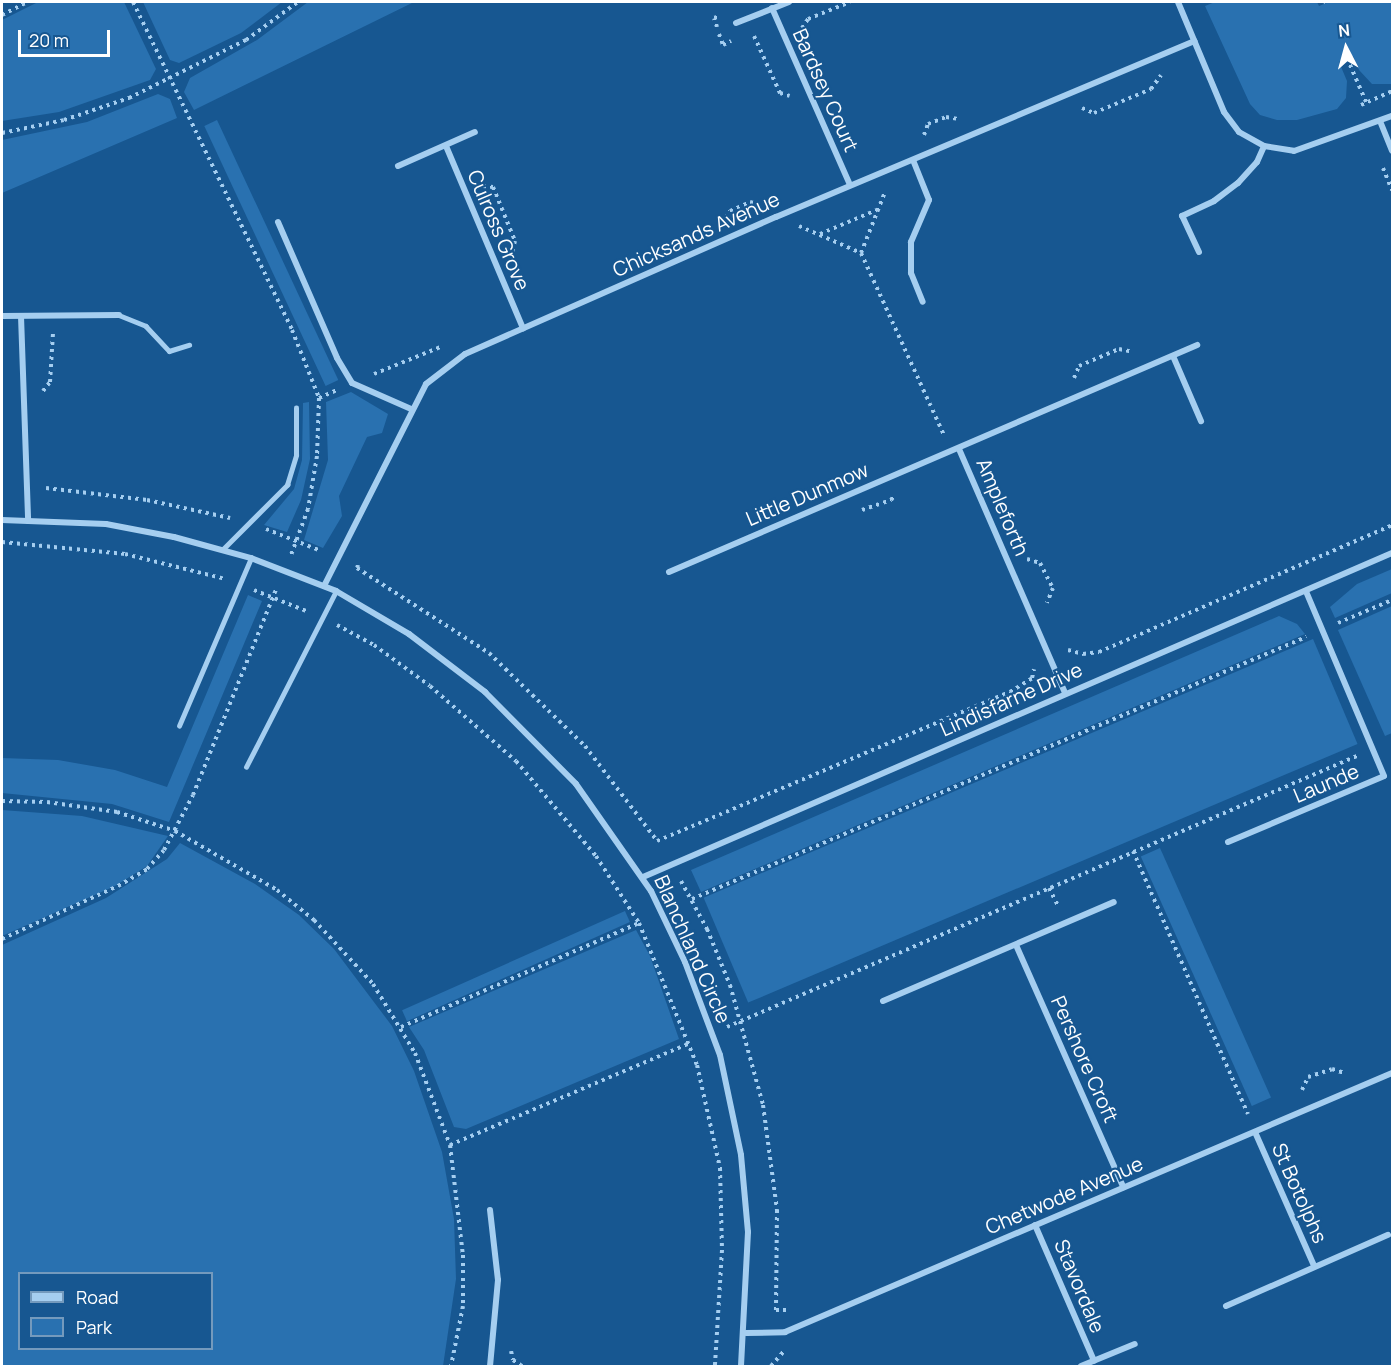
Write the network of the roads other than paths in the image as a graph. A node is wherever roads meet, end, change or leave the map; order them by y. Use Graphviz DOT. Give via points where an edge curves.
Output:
graph roads {
  1 [pos="789,2"];
  2 [pos="1178,2"];
  3 [pos="772,8"];
  4 [pos="736,23"];
  5 [pos="1195,41"];
  6 [pos="1392,116"];
  7 [pos="1380,121"];
  8 [pos="475,132"];
  9 [pos="446,146"];
  10 [pos="1264,146"];
  11 [pos="1392,151"];
  12 [pos="913,160"];
  13 [pos="398,166"];
  14 [pos="850,185"];
  15 [pos="278,222"];
  16 [pos="1199,252"];
  17 [pos="923,302"];
  18 [pos="118,315"];
  19 [pos="2,316"];
  20 [pos="21,316"];
  21 [pos="523,328"];
  22 [pos="189,345"];
  23 [pos="1197,345"];
  24 [pos="1173,356"];
  25 [pos="296,408"];
  26 [pos="411,409"];
  27 [pos="1202,421"];
  28 [pos="959,449"];
  29 [pos="2,520"];
  30 [pos="27,520"];
  31 [pos="223,549"];
  32 [pos="1392,553"];
  33 [pos="251,558"];
  34 [pos="669,572"];
  35 [pos="324,586"];
  36 [pos="336,591"];
  37 [pos="1306,591"];
  38 [pos="1065,693"];
  39 [pos="179,726"];
  40 [pos="246,767"];
  41 [pos="1392,772"];
  42 [pos="1384,776"];
  43 [pos="1228,842"];
  44 [pos="643,877"];
  45 [pos="1114,902"];
  46 [pos="1016,945"];
  47 [pos="883,1001"];
  48 [pos="1392,1073"];
  49 [pos="1256,1132"];
  50 [pos="1123,1187"];
  51 [pos="490,1210"];
  52 [pos="1035,1225"];
  53 [pos="1388,1235"];
  54 [pos="1314,1266"];
  55 [pos="1226,1306"];
  56 [pos="746,1333"];
  57 [pos="1135,1344"];
  58 [pos="1094,1361"];
  59 [pos="490,1366"];
  60 [pos="741,1366"];
  61 [pos="1081,1366"];
  1 -- 3 [label="street"];
  2 -- 5 [label="street"];
  3 -- 4 [label="street"];
  3 -- 14 [label="street, Bardsey Court"];
  5 -- 10 [label="street" via="1224,112 1239,132"];
  5 -- 12 [label="street, Chicksands Avenue"];
  6 -- 7 [label="street"];
  7 -- 10 [label="street" via="1294,151"];
  7 -- 11 [label="street"];
  8 -- 9 [label="street"];
  9 -- 13 [label="street"];
  9 -- 21 [label="street, Culross Grove"];
  10 -- 16 [label="street" via="1257,162 1238,183 1214,201 1182,216"];
  12 -- 14 [label="street, Chicksands Avenue"];
  12 -- 17 [label="street" via="929,200 911,242 911,273"];
  14 -- 21 [label="street, Chicksands Avenue"];
  15 -- 26 [label="street" via="337,358 352,383"];
  18 -- 20 [label="street"];
  18 -- 22 [label="lane" via="146,327 169,351"];
  19 -- 20 [label="street"];
  20 -- 30 [label="street"];
  21 -- 26 [label="street, Chicksands Avenue" via="465,354 426,384"];
  23 -- 24 [label="street, Ampleforth"];
  24 -- 27 [label="street"];
  24 -- 28 [label="street, Ampleforth"];
  25 -- 31 [label="lane" via="296,455 287,485"];
  26 -- 35 [label="street, Chicksands Avenue"];
  28 -- 34 [label="street, Little Dunmow"];
  28 -- 38 [label="street, Ampleforth"];
  29 -- 30 [label="street, Blanchland Circle"];
  30 -- 31 [label="street, Blanchland Circle" via="106,524"];
  31 -- 33 [label="street, Blanchland Circle"];
  32 -- 37 [label="street, Lindisfarne Drive"];
  33 -- 35 [label="street, Blanchland Circle"];
  33 -- 39 [label="lane"];
  35 -- 36 [label="street, Blanchland Circle"];
  36 -- 40 [label="lane"];
  36 -- 44 [label="street, Blanchland Circle" via="409,634 485,692 576,784"];
  37 -- 38 [label="street, Lindisfarne Drive"];
  37 -- 42 [label="street, Launde"];
  38 -- 44 [label="street, Lindisfarne Drive"];
  41 -- 42 [label="street"];
  42 -- 43 [label="street, Launde"];
  44 -- 56 [label="street, Blanchland Circle" via="685,962 713,1033 741,1155 748,1232"];
  45 -- 46 [label="street"];
  46 -- 47 [label="street"];
  46 -- 50 [label="street, Pershore Croft"];
  48 -- 49 [label="street, Chetwode Avenue"];
  49 -- 50 [label="street, Chetwode Avenue"];
  49 -- 54 [label="street, St Botolphs"];
  50 -- 52 [label="street, Chetwode Avenue"];
  51 -- 59 [label="street" via="498,1280"];
  52 -- 56 [label="street, Chetwode Avenue" via="785,1332"];
  52 -- 58 [label="street, Stavordale"];
  53 -- 54 [label="street, St Botolphs"];
  54 -- 55 [label="street, St Botolphs"];
  56 -- 60 [label="street, Blanchland Circle"];
  57 -- 58 [label="street, Stavordale"];
  58 -- 61 [label="street, Stavordale"];
}
